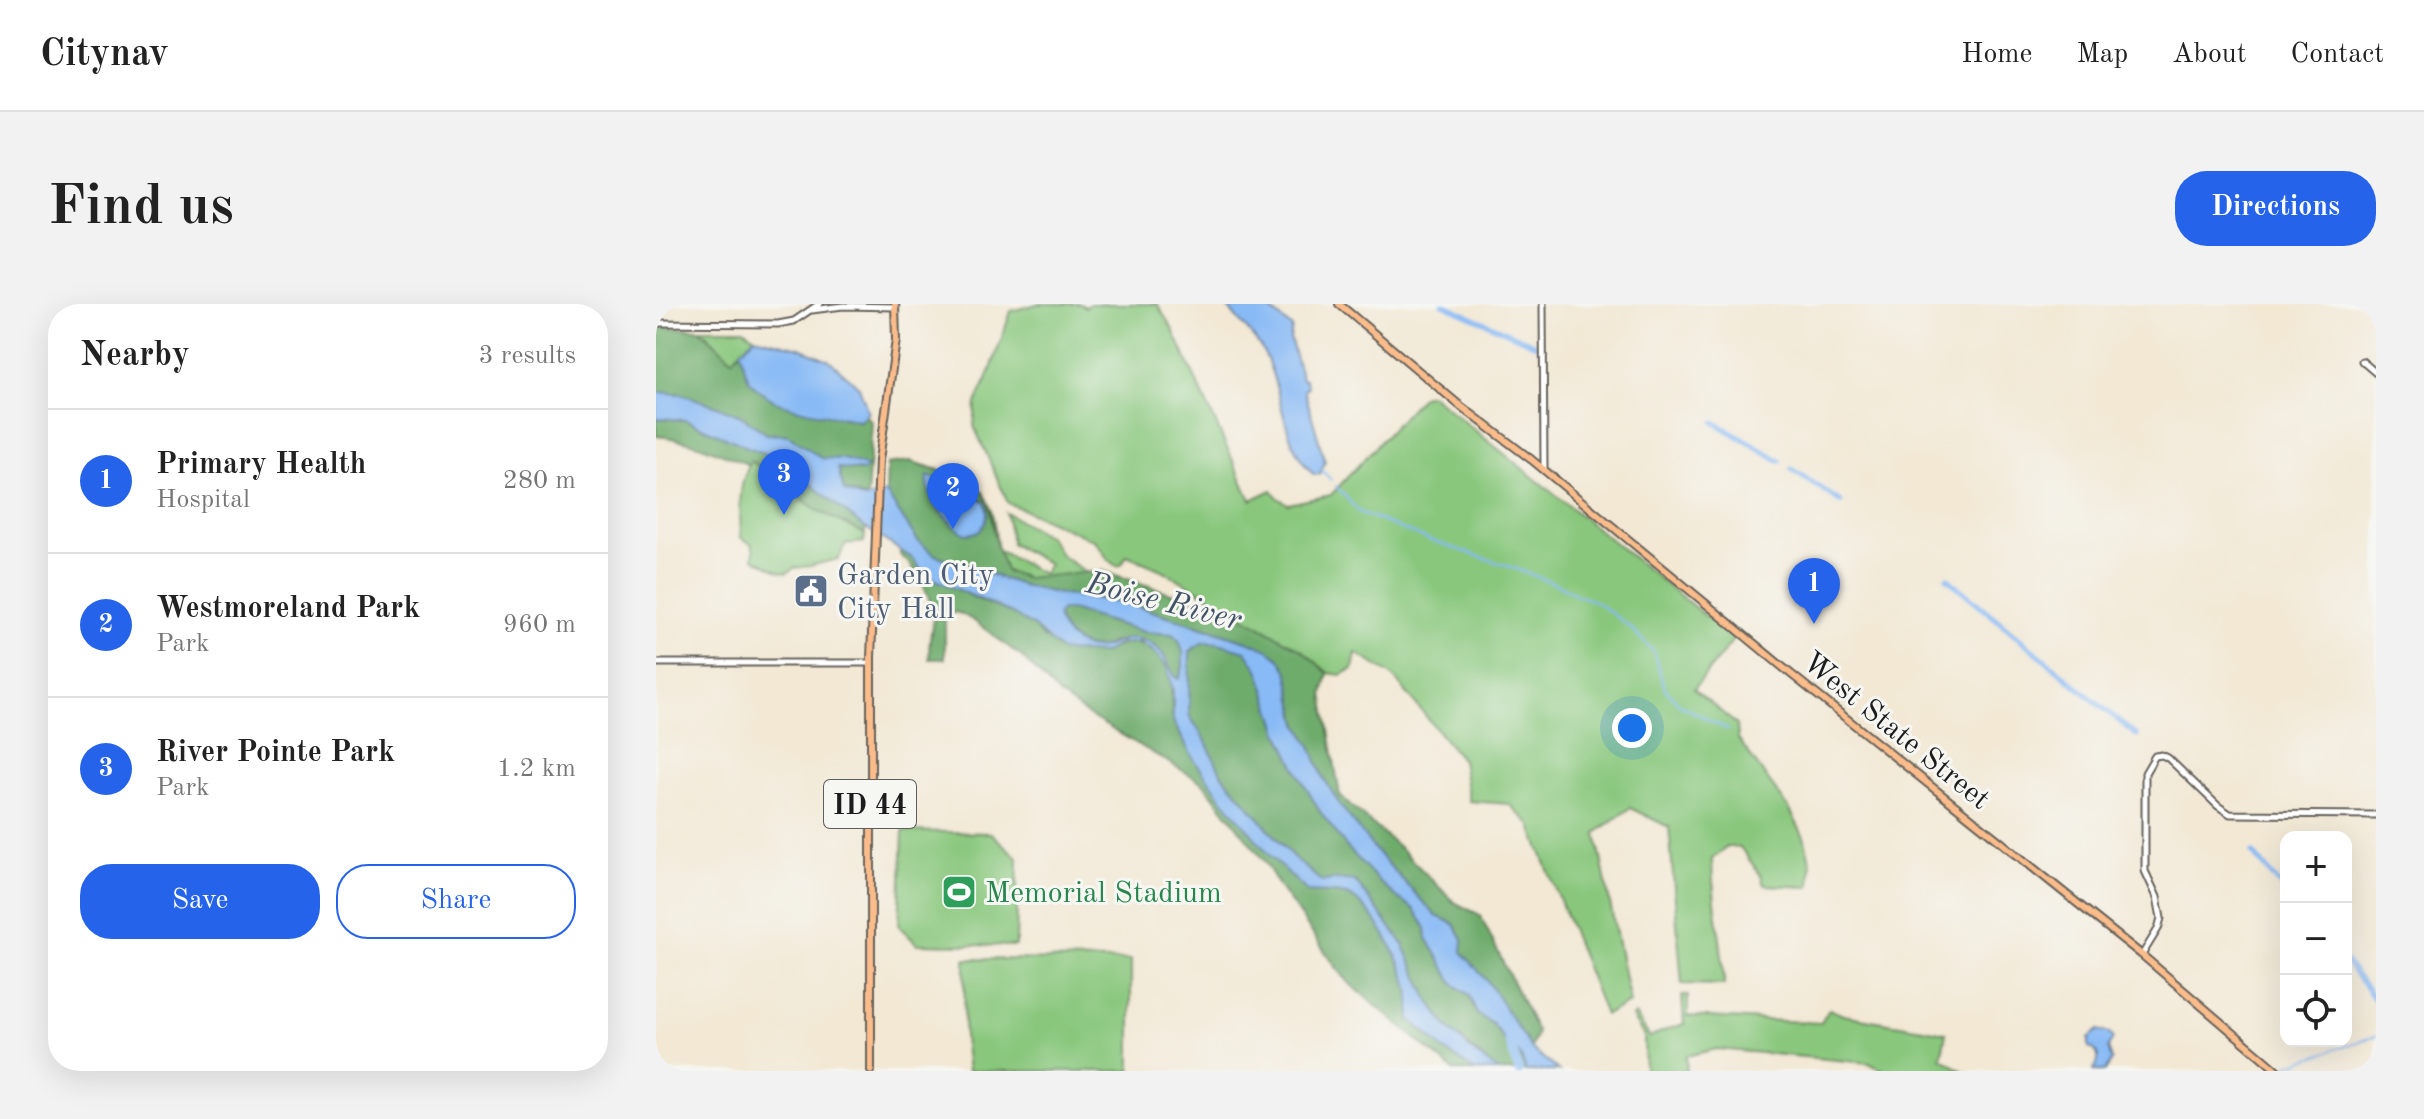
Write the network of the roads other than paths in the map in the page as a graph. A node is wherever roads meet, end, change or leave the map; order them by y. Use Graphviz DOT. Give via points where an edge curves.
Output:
graph roads {
  1 [pos="819,304"];
  2 [pos="1339,304"];
  3 [pos="1543,304"];
  4 [pos="896,306"];
  5 [pos="811,310"];
  6 [pos="656,323"];
  7 [pos="2362,361"];
  8 [pos="2376,373"];
  9 [pos="1544,469"];
  10 [pos="656,663"];
  11 [pos="870,663"];
  12 [pos="2376,815"];
  13 [pos="2142,955"];
  14 [pos="871,1071"];
  15 [pos="2278,1071"];
  1 -- 5 [label="street"];
  2 -- 9 [label="main road, West State Street"];
  3 -- 9 [label="street"];
  4 -- 5 [label="street"];
  4 -- 11 [label="main road, ID 44" via="879,460"];
  5 -- 6 [label="street" via="778,324"];
  7 -- 8 [label="street"];
  9 -- 13 [label="main road, West State Street"];
  10 -- 11 [label="street"];
  11 -- 14 [label="main road, ID 44"];
  12 -- 13 [label="street" via="2230,814 2168,758 2155,756 2145,773 2145,871 2161,918"];
  13 -- 15 [label="main road, West State Street"];
}
